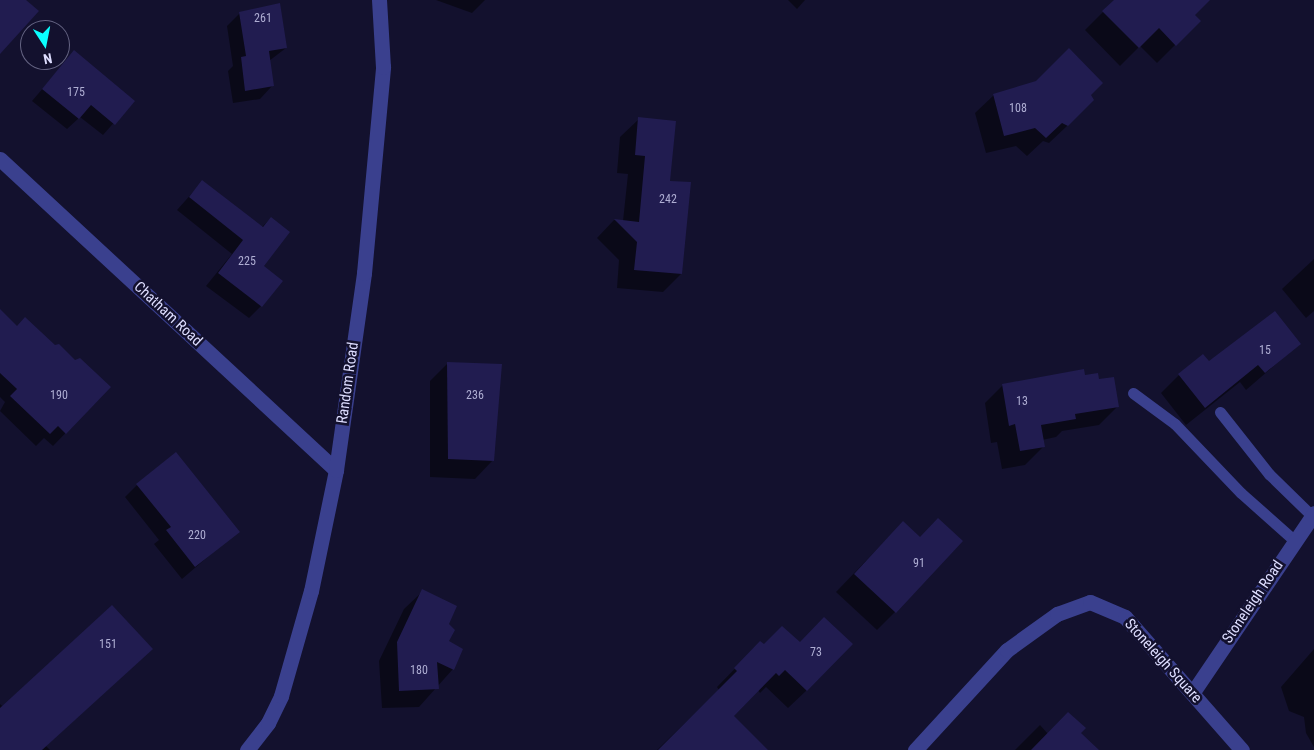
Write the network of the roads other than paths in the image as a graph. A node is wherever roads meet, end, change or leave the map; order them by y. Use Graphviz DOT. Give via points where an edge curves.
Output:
graph roads {
  1 [pos="379,0"];
  2 [pos="0,159"];
  3 [pos="1133,393"];
  4 [pos="1220,412"];
  5 [pos="336,470"];
  6 [pos="1313,515"];
  7 [pos="1295,541"];
  8 [pos="1193,692"];
  9 [pos="247,750"];
  10 [pos="915,750"];
  11 [pos="1242,750"];
  1 -- 5 [label="street, Random Road" via="383,67 364,273"];
  2 -- 5 [label="street, Chatham Road"];
  3 -- 7 [label="lane" via="1176,424 1241,493"];
  4 -- 6 [label="lane" via="1270,474"];
  5 -- 9 [label="street, Random Road" via="311,591 281,696 268,723"];
  6 -- 7 [label="street, Stoneleigh Road"];
  7 -- 8 [label="street, Stoneleigh Road"];
  8 -- 10 [label="street, Stoneleigh Square" via="1125,617 1090,602 1057,614 1007,650"];
  8 -- 11 [label="street, Stoneleigh Square"];
}
